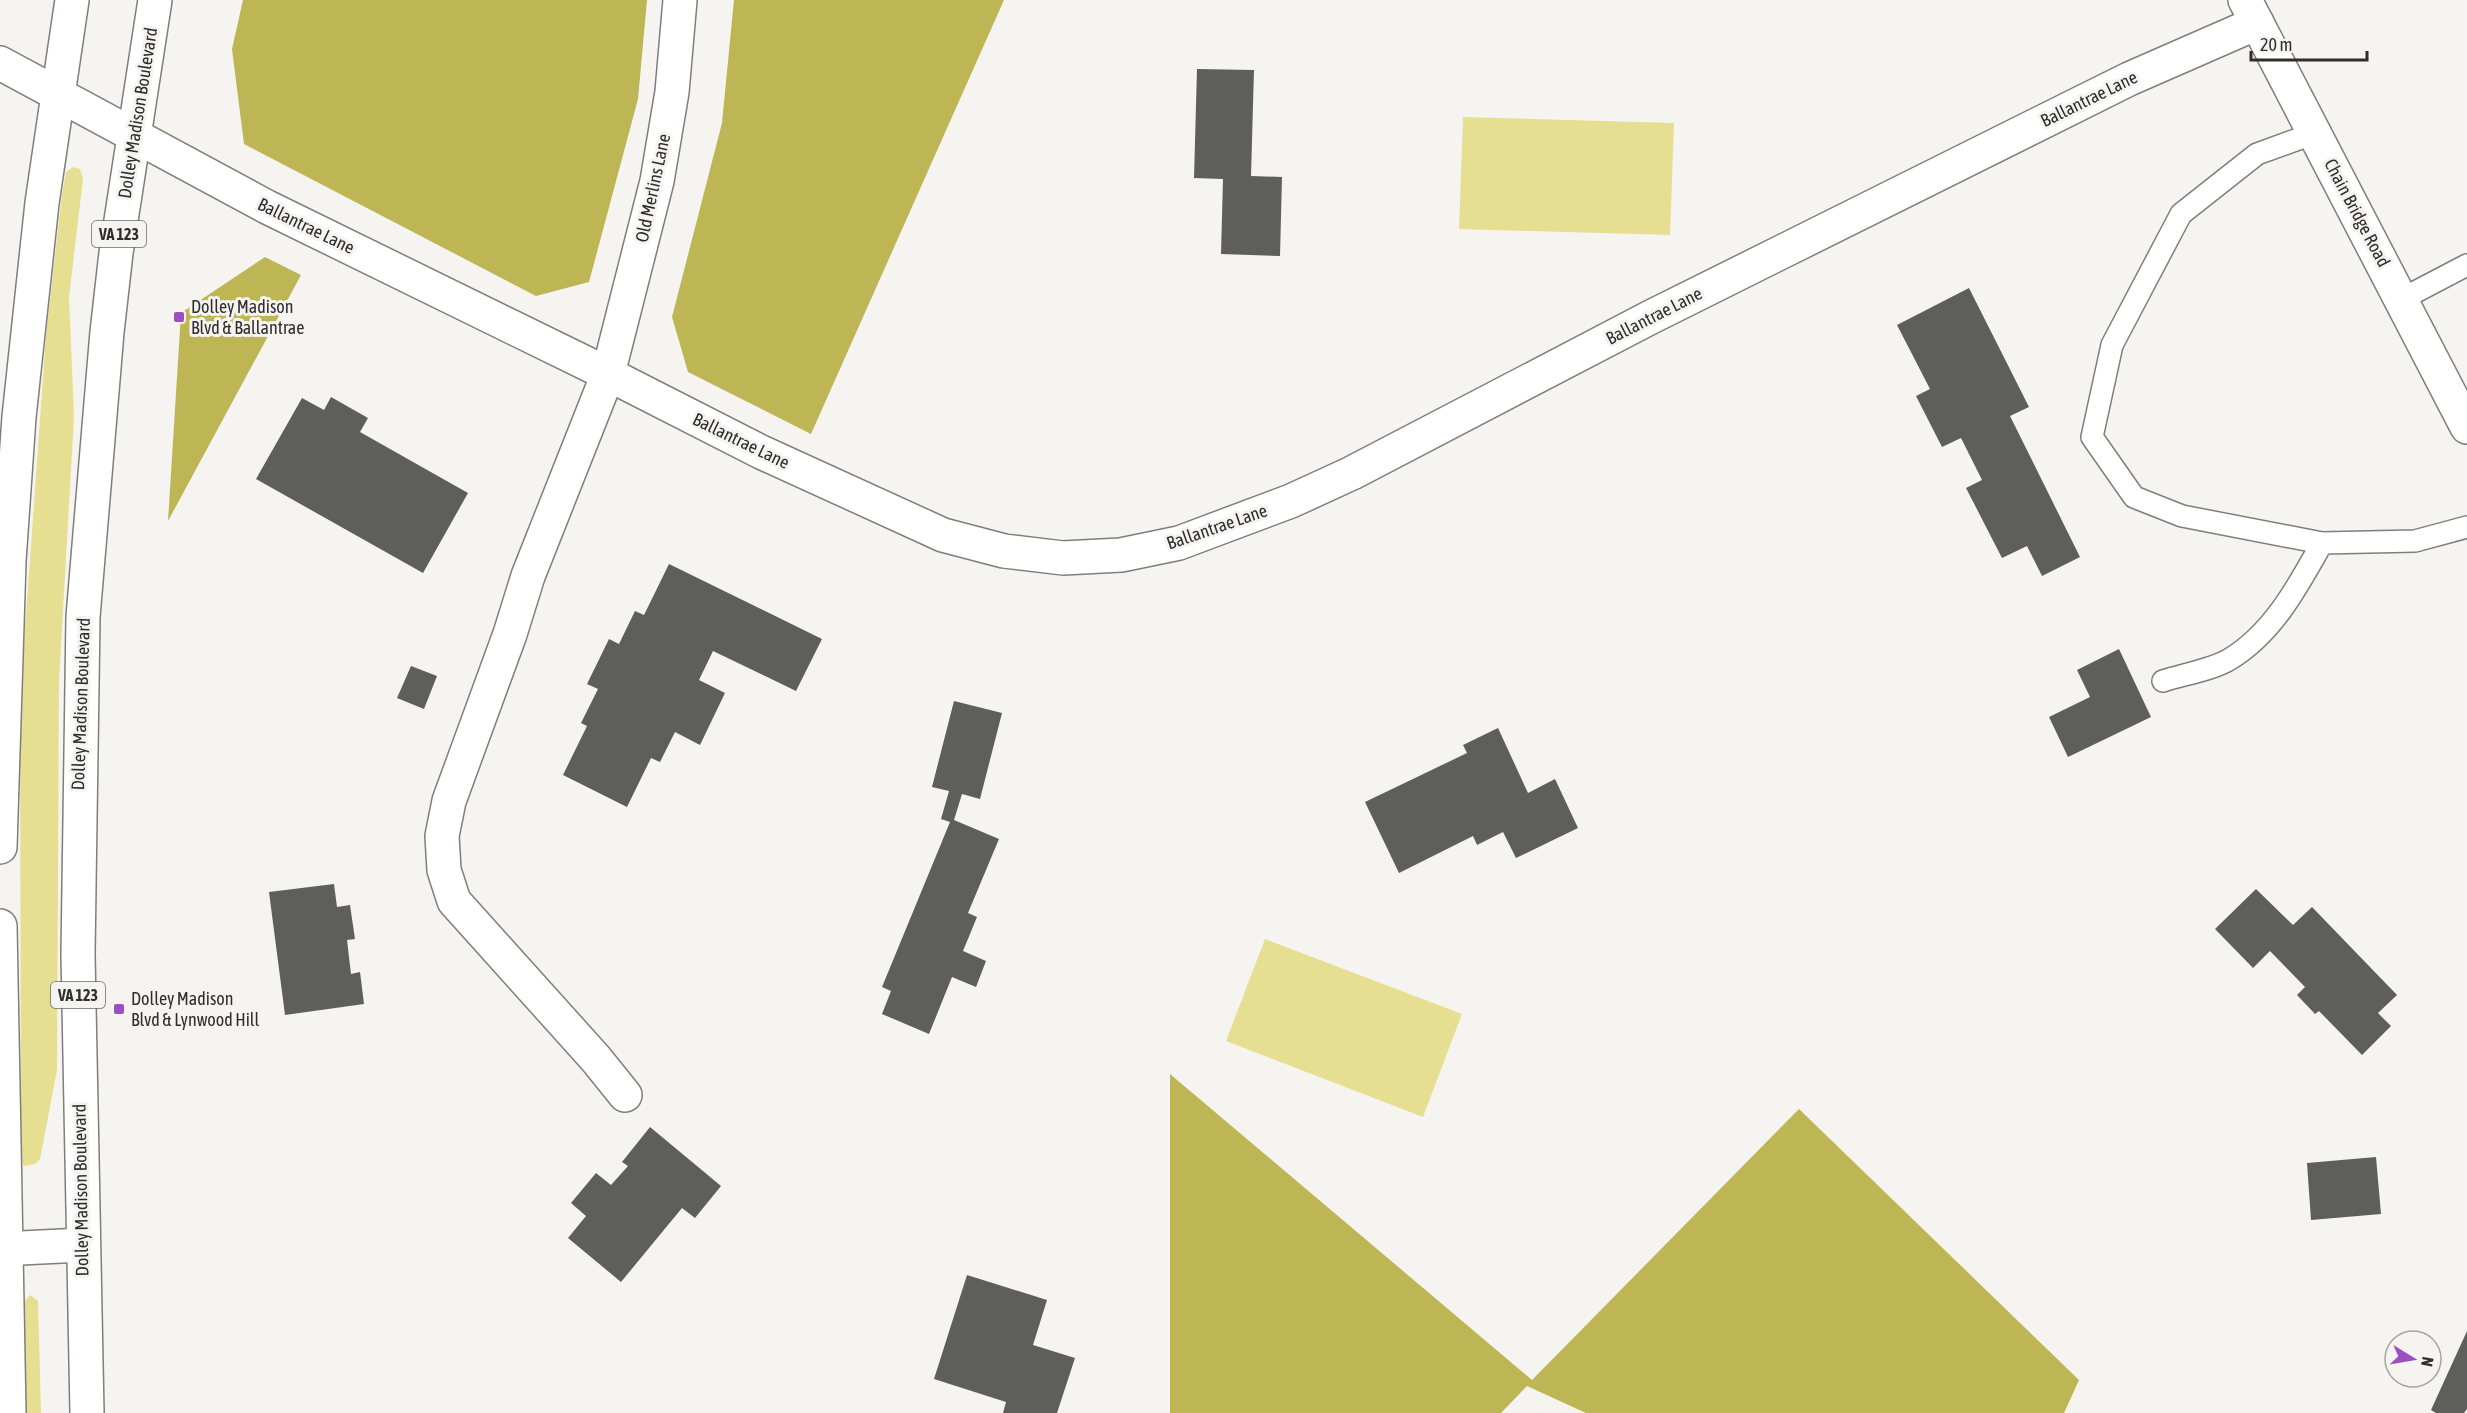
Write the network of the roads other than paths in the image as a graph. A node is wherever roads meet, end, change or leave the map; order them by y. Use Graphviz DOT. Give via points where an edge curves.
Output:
graph roads {
  1 [pos="72,0"];
  2 [pos="155,0"];
  3 [pos="680,0"];
  4 [pos="2251,11"];
  5 [pos="0,63"];
  6 [pos="57,94"];
  7 [pos="2315,133"];
  8 [pos="134,135"];
  9 [pos="2467,265"];
  10 [pos="2402,299"];
  11 [pos="608,374"];
  12 [pos="2467,427"];
  13 [pos="2467,527"];
  14 [pos="2322,543"];
  15 [pos="2163,681"];
  16 [pos="0,847"];
  17 [pos="0,926"];
  18 [pos="625,1095"];
  19 [pos="82,1245"];
  20 [pos="3,1249"];
  21 [pos="9,1413"];
  22 [pos="87,1413"];
  1 -- 6 [label="street"];
  2 -- 8 [label="street, Dolley Madison Boulevard / VA 123"];
  3 -- 11 [label="street, Old Merlins Lane" via="672,92 657,181"];
  4 -- 7 [label="street, Chain Bridge Road"];
  4 -- 11 [label="street, Ballantrae Lane" via="2097,95 1651,317 1352,472 1291,501 1179,543 1120,555 1063,558 1004,551 943,536 760,452"];
  5 -- 6 [label="street, Ballantrae Lane"];
  6 -- 8 [label="street, Ballantrae Lane"];
  6 -- 16 [label="street" via="31,293 15,469 3,695"];
  7 -- 10 [label="street, Chain Bridge Road"];
  7 -- 14 [label="lane" via="2257,154 2181,214 2112,345 2092,436 2134,497 2182,516"];
  8 -- 11 [label="street, Ballantrae Lane" via="267,207"];
  8 -- 19 [label="street, Dolley Madison Boulevard / VA 123" via="107,332 83,617 78,923"];
  9 -- 10 [label="lane"];
  10 -- 12 [label="street, Chain Bridge Road"];
  11 -- 18 [label="street, Old Merlins Lane" via="528,576 449,801 442,836 444,870 454,901"];
  13 -- 14 [label="lane" via="2415,541"];
  14 -- 15 [label="lane" via="2294,593 2263,633 2229,660"];
  17 -- 20 [label="street"];
  19 -- 20 [label="street"];
  19 -- 22 [label="street, Dolley Madison Boulevard / VA 123"];
  20 -- 21 [label="street"];
}
